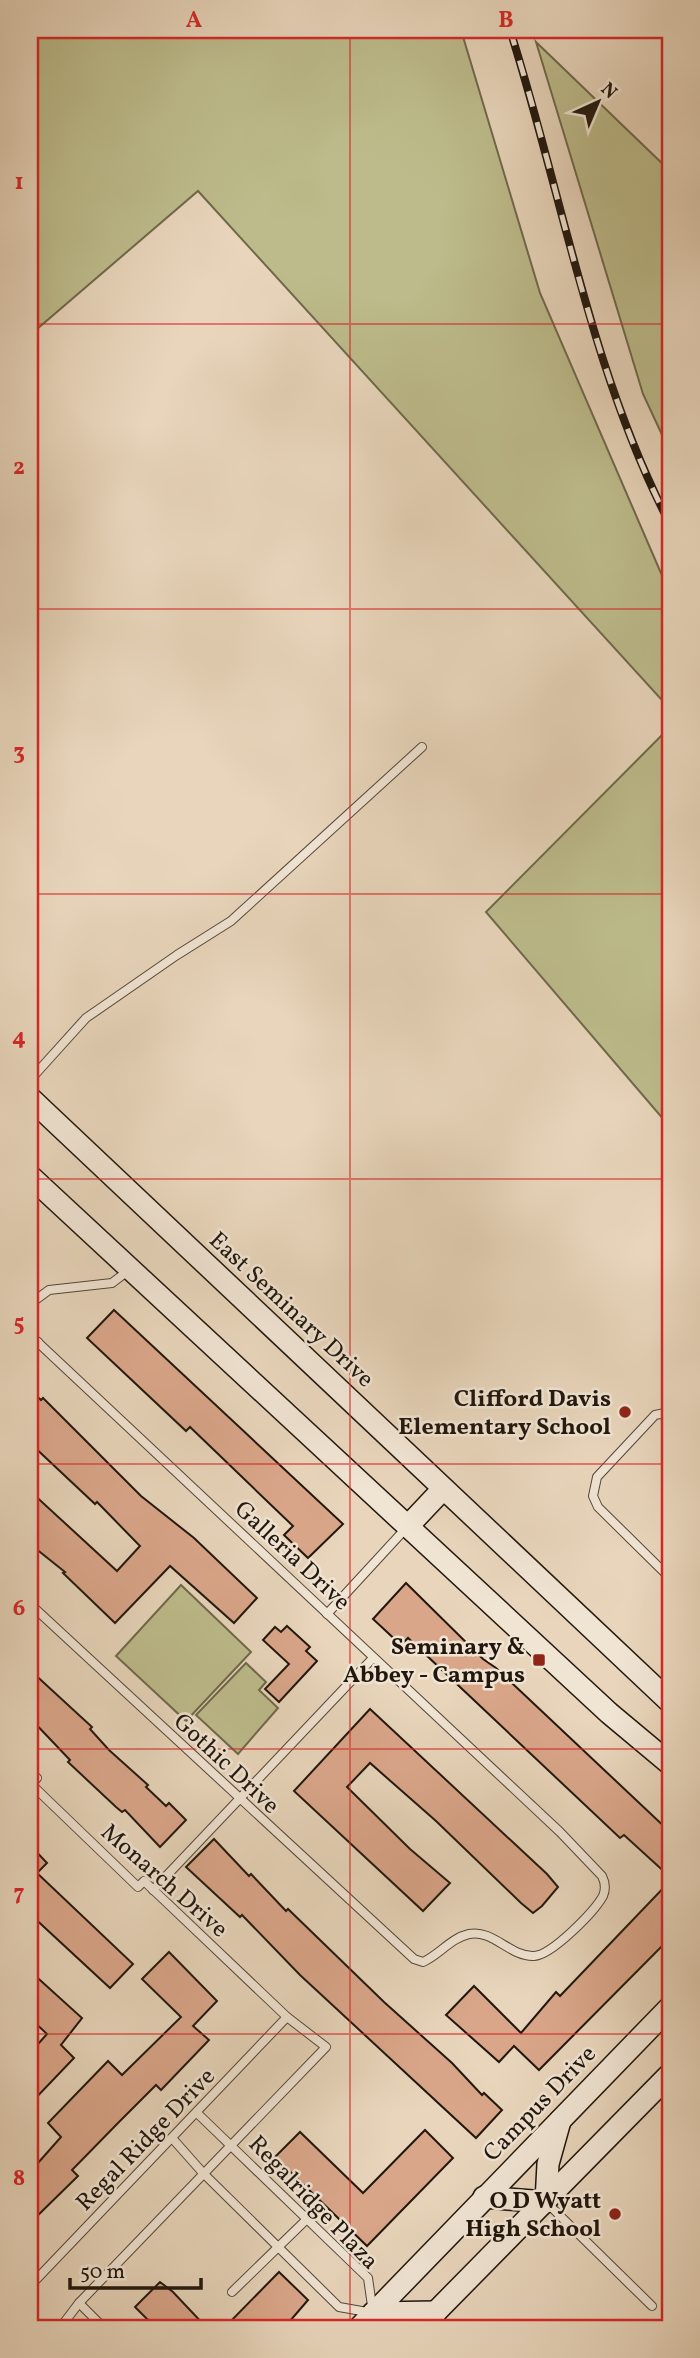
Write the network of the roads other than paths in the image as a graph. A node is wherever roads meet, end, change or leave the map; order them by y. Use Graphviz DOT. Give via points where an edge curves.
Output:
graph roads {
  1 [pos="422,747"];
  2 [pos="30,1080"];
  3 [pos="30,1098"];
  4 [pos="30,1175"];
  5 [pos="130,1270"];
  6 [pos="30,1304"];
  7 [pos="30,1335"];
  8 [pos="38,1342"];
  9 [pos="30,1350"];
  10 [pos="670,1412"];
  11 [pos="443,1489"];
  12 [pos="410,1525"];
  13 [pos="670,1578"];
  14 [pos="30,1604"];
  15 [pos="327,1614"];
  16 [pos="373,1658"];
  17 [pos="670,1702"];
  18 [pos="670,1764"];
  19 [pos="30,1772"];
  20 [pos="238,1800"];
  21 [pos="153,1890"];
  22 [pos="399,1949"];
  23 [pos="670,2007"];
  24 [pos="286,2017"];
  25 [pos="670,2074"];
  26 [pos="197,2113"];
  27 [pos="561,2118"];
  28 [pos="172,2138"];
  29 [pos="231,2145"];
  30 [pos="203,2173"];
  31 [pos="484,2197"];
  32 [pos="546,2202"];
  33 [pos="307,2219"];
  34 [pos="278,2247"];
  35 [pos="30,2286"];
  36 [pos="232,2292"];
  37 [pos="79,2303"];
  38 [pos="652,2305"];
  39 [pos="436,2312"];
  40 [pos="368,2323"];
  41 [pos="60,2328"];
  42 [pos="104,2328"];
  43 [pos="420,2328"];
  1 -- 2 [label="lane" via="231,921 86,1018"];
  3 -- 11 [label="main road, East Seminary Drive"];
  4 -- 5 [label="main road"];
  5 -- 6 [label="lane" via="112,1283 49,1290"];
  5 -- 12 [label="main road"];
  7 -- 8 [label="lane, Galleria Drive"];
  8 -- 9 [label="lane"];
  8 -- 15 [label="lane, Galleria Drive"];
  10 -- 13 [label="lane" via="655,1415 597,1477 593,1496 598,1507"];
  11 -- 12 [label="main road"];
  11 -- 17 [label="main road, East Seminary Drive"];
  12 -- 15 [label="lane"];
  12 -- 18 [label="main road" via="609,1713"];
  14 -- 20 [label="lane, Gothic Drive"];
  15 -- 16 [label="lane, Galleria Drive"];
  16 -- 20 [label="lane"];
  16 -- 22 [label="lane, Galleria Drive" via="560,1832 606,1883 604,1895 584,1920 545,1952 527,1955 488,1936 470,1934 423,1962"];
  19 -- 21 [label="lane, Monarch Drive" via="37,1778 31,1784 70,1822 138,1887 144,1881"];
  20 -- 21 [label="lane"];
  20 -- 22 [label="lane, Gothic Drive"];
  21 -- 24 [label="lane, Monarch Drive"];
  23 -- 27 [label="main road, Campus Drive"];
  24 -- 26 [label="lane, Regal Ridge Drive"];
  24 -- 29 [label="lane, Monarch Drive" via="326,2047"];
  25 -- 32 [label="main road"];
  26 -- 28 [label="lane, Regal Ridge Drive"];
  26 -- 29 [label="lane, Regalridge Plaza"];
  27 -- 31 [label="main road, Campus Drive"];
  27 -- 32 [label="main road" via="548,2164"];
  28 -- 30 [label="lane, Regalridge Plaza"];
  28 -- 35 [label="lane, Regal Ridge Drive"];
  29 -- 30 [label="lane"];
  29 -- 33 [label="lane, Regalridge Plaza"];
  30 -- 34 [label="lane, Regalridge Plaza"];
  30 -- 37 [label="lane"];
  31 -- 32 [label="main road"];
  31 -- 40 [label="main road, Campus Drive"];
  32 -- 38 [label="lane"];
  32 -- 39 [label="main road"];
  33 -- 34 [label="lane"];
  33 -- 40 [label="lane, Regalridge Plaza" via="368,2278"];
  34 -- 36 [label="lane"];
  34 -- 40 [label="lane, Regalridge Plaza" via="339,2307"];
  37 -- 41 [label="lane"];
  37 -- 42 [label="lane"];
  39 -- 40 [label="main road"];
  39 -- 43 [label="main road"];
}
